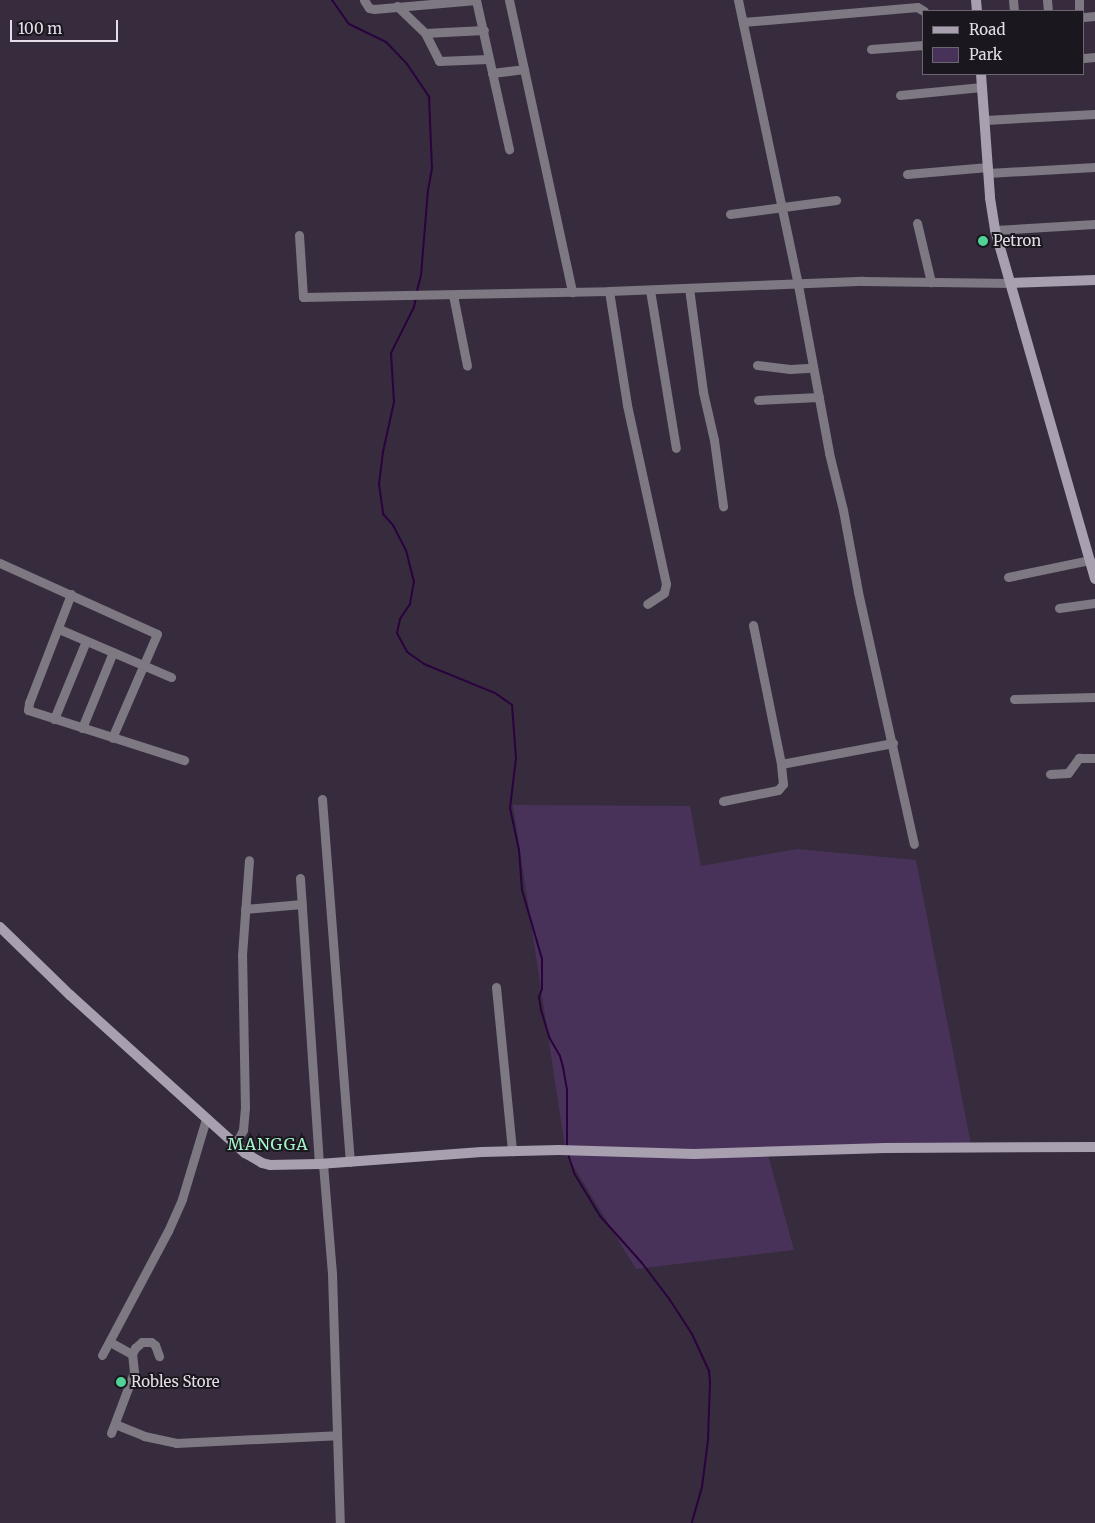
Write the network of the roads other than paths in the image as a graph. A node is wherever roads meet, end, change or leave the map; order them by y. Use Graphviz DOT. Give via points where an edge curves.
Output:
graph roads {
  1 [pos="364,0"];
  2 [pos="476,0"];
  3 [pos="509,0"];
  4 [pos="738,0"];
  5 [pos="397,6"];
  6 [pos="922,10"];
  7 [pos="743,22"];
  8 [pos="484,30"];
  9 [pos="425,33"];
  10 [pos="922,45"];
  11 [pos="871,49"];
  12 [pos="488,59"];
  13 [pos="524,69"];
  14 [pos="492,73"];
  15 [pos="981,75"];
  16 [pos="982,87"];
  17 [pos="900,95"];
  18 [pos="1095,114"];
  19 [pos="984,120"];
  20 [pos="509,149"];
  21 [pos="1095,167"];
  22 [pos="988,170"];
  23 [pos="907,174"];
  24 [pos="836,200"];
  25 [pos="780,206"];
  26 [pos="730,214"];
  27 [pos="917,223"];
  28 [pos="1095,224"];
  29 [pos="995,230"];
  30 [pos="299,235"];
  31 [pos="1095,280"];
  32 [pos="931,282"];
  33 [pos="1011,283"];
  34 [pos="798,285"];
  35 [pos="689,288"];
  36 [pos="650,290"];
  37 [pos="609,291"];
  38 [pos="572,292"];
  39 [pos="453,295"];
  40 [pos="757,365"];
  41 [pos="467,366"];
  42 [pos="812,368"];
  43 [pos="819,397"];
  44 [pos="758,400"];
  45 [pos="676,448"];
  46 [pos="723,506"];
  47 [pos="1090,560"];
  48 [pos="0,563"];
  49 [pos="1008,577"];
  50 [pos="1095,579"];
  51 [pos="71,594"];
  52 [pos="1095,603"];
  53 [pos="646,604"];
  54 [pos="1059,608"];
  55 [pos="753,626"];
  56 [pos="59,629"];
  57 [pos="86,641"];
  58 [pos="114,652"];
  59 [pos="144,664"];
  60 [pos="171,677"];
  61 [pos="1095,697"];
  62 [pos="1014,700"];
  63 [pos="54,720"];
  64 [pos="82,728"];
  65 [pos="112,738"];
  66 [pos="893,743"];
  67 [pos="1095,758"];
  68 [pos="184,760"];
  69 [pos="781,764"];
  70 [pos="1050,774"];
  71 [pos="322,799"];
  72 [pos="723,801"];
  73 [pos="914,844"];
  74 [pos="249,860"];
  75 [pos="300,878"];
  76 [pos="302,904"];
  77 [pos="245,908"];
  78 [pos="0,927"];
  79 [pos="496,987"];
  80 [pos="206,1119"];
  81 [pos="235,1144"];
  82 [pos="1095,1147"];
  83 [pos="512,1151"];
  84 [pos="350,1162"];
  85 [pos="321,1164"];
  86 [pos="110,1342"];
  87 [pos="132,1354"];
  88 [pos="102,1355"];
  89 [pos="159,1356"];
  90 [pos="115,1424"];
  91 [pos="111,1433"];
  92 [pos="337,1435"];
  93 [pos="340,1523"];
  1 -- 5 [label="street" via="369,8 374,9"];
  2 -- 5 [label="street"];
  2 -- 8 [label="street"];
  3 -- 13 [label="street"];
  4 -- 7 [label="street"];
  5 -- 9 [label="street"];
  6 -- 7 [label="street" via="917,7"];
  7 -- 25 [label="street"];
  8 -- 9 [label="street"];
  8 -- 12 [label="street"];
  9 -- 12 [label="street" via="439,61"];
  10 -- 11 [label="street"];
  12 -- 14 [label="street"];
  13 -- 14 [label="street"];
  13 -- 38 [label="street"];
  14 -- 20 [label="street"];
  15 -- 16 [label="street"];
  16 -- 17 [label="street"];
  16 -- 19 [label="street"];
  18 -- 19 [label="street"];
  19 -- 22 [label="street"];
  21 -- 22 [label="street"];
  22 -- 23 [label="street"];
  22 -- 29 [label="street"];
  24 -- 25 [label="street"];
  25 -- 26 [label="street"];
  25 -- 34 [label="street"];
  27 -- 32 [label="street"];
  28 -- 29 [label="street"];
  29 -- 33 [label="street"];
  30 -- 39 [label="street" via="303,297"];
  31 -- 33 [label="street"];
  32 -- 33 [label="street"];
  32 -- 34 [label="street" via="863,281"];
  33 -- 47 [label="street"];
  34 -- 35 [label="street"];
  34 -- 42 [label="street"];
  35 -- 36 [label="street"];
  35 -- 46 [label="street"];
  36 -- 37 [label="street"];
  36 -- 45 [label="street"];
  37 -- 38 [label="street"];
  37 -- 53 [label="street" via="626,396 666,584 664,593"];
  38 -- 39 [label="street"];
  39 -- 41 [label="street"];
  40 -- 42 [label="street"];
  42 -- 43 [label="street"];
  43 -- 44 [label="street"];
  43 -- 66 [label="street" via="858,592"];
  47 -- 49 [label="street"];
  47 -- 50 [label="street"];
  48 -- 51 [label="street"];
  51 -- 56 [label="street"];
  51 -- 59 [label="street" via="157,634"];
  52 -- 54 [label="street"];
  55 -- 69 [label="street"];
  56 -- 57 [label="street"];
  56 -- 63 [label="street" via="28,707 30,712"];
  57 -- 58 [label="street"];
  57 -- 63 [label="street"];
  58 -- 59 [label="street"];
  58 -- 64 [label="street"];
  59 -- 60 [label="street"];
  59 -- 65 [label="street"];
  61 -- 62 [label="street"];
  63 -- 64 [label="street"];
  64 -- 65 [label="street"];
  65 -- 68 [label="street"];
  66 -- 69 [label="street"];
  66 -- 73 [label="street"];
  67 -- 70 [label="street" via="1079,758 1068,773"];
  69 -- 72 [label="street" via="783,784 778,790"];
  71 -- 84 [label="street"];
  74 -- 77 [label="street"];
  75 -- 76 [label="street"];
  76 -- 77 [label="street"];
  76 -- 85 [label="street"];
  77 -- 81 [label="street" via="242,955 245,1108 243,1130"];
  78 -- 80 [label="street"];
  79 -- 83 [label="street"];
  80 -- 81 [label="street"];
  80 -- 86 [label="street" via="182,1199"];
  81 -- 85 [label="street" via="262,1163 280,1166"];
  82 -- 83 [label="street" via="940,1147 694,1154"];
  83 -- 84 [label="street"];
  84 -- 85 [label="street"];
  85 -- 92 [label="street" via="332,1274"];
  86 -- 87 [label="street"];
  86 -- 88 [label="street"];
  87 -- 89 [label="street" via="138,1344 147,1341 155,1345"];
  87 -- 90 [label="street" via="134,1372"];
  90 -- 91 [label="street"];
  90 -- 92 [label="street" via="144,1436 176,1443"];
  92 -- 93 [label="street"];
}
